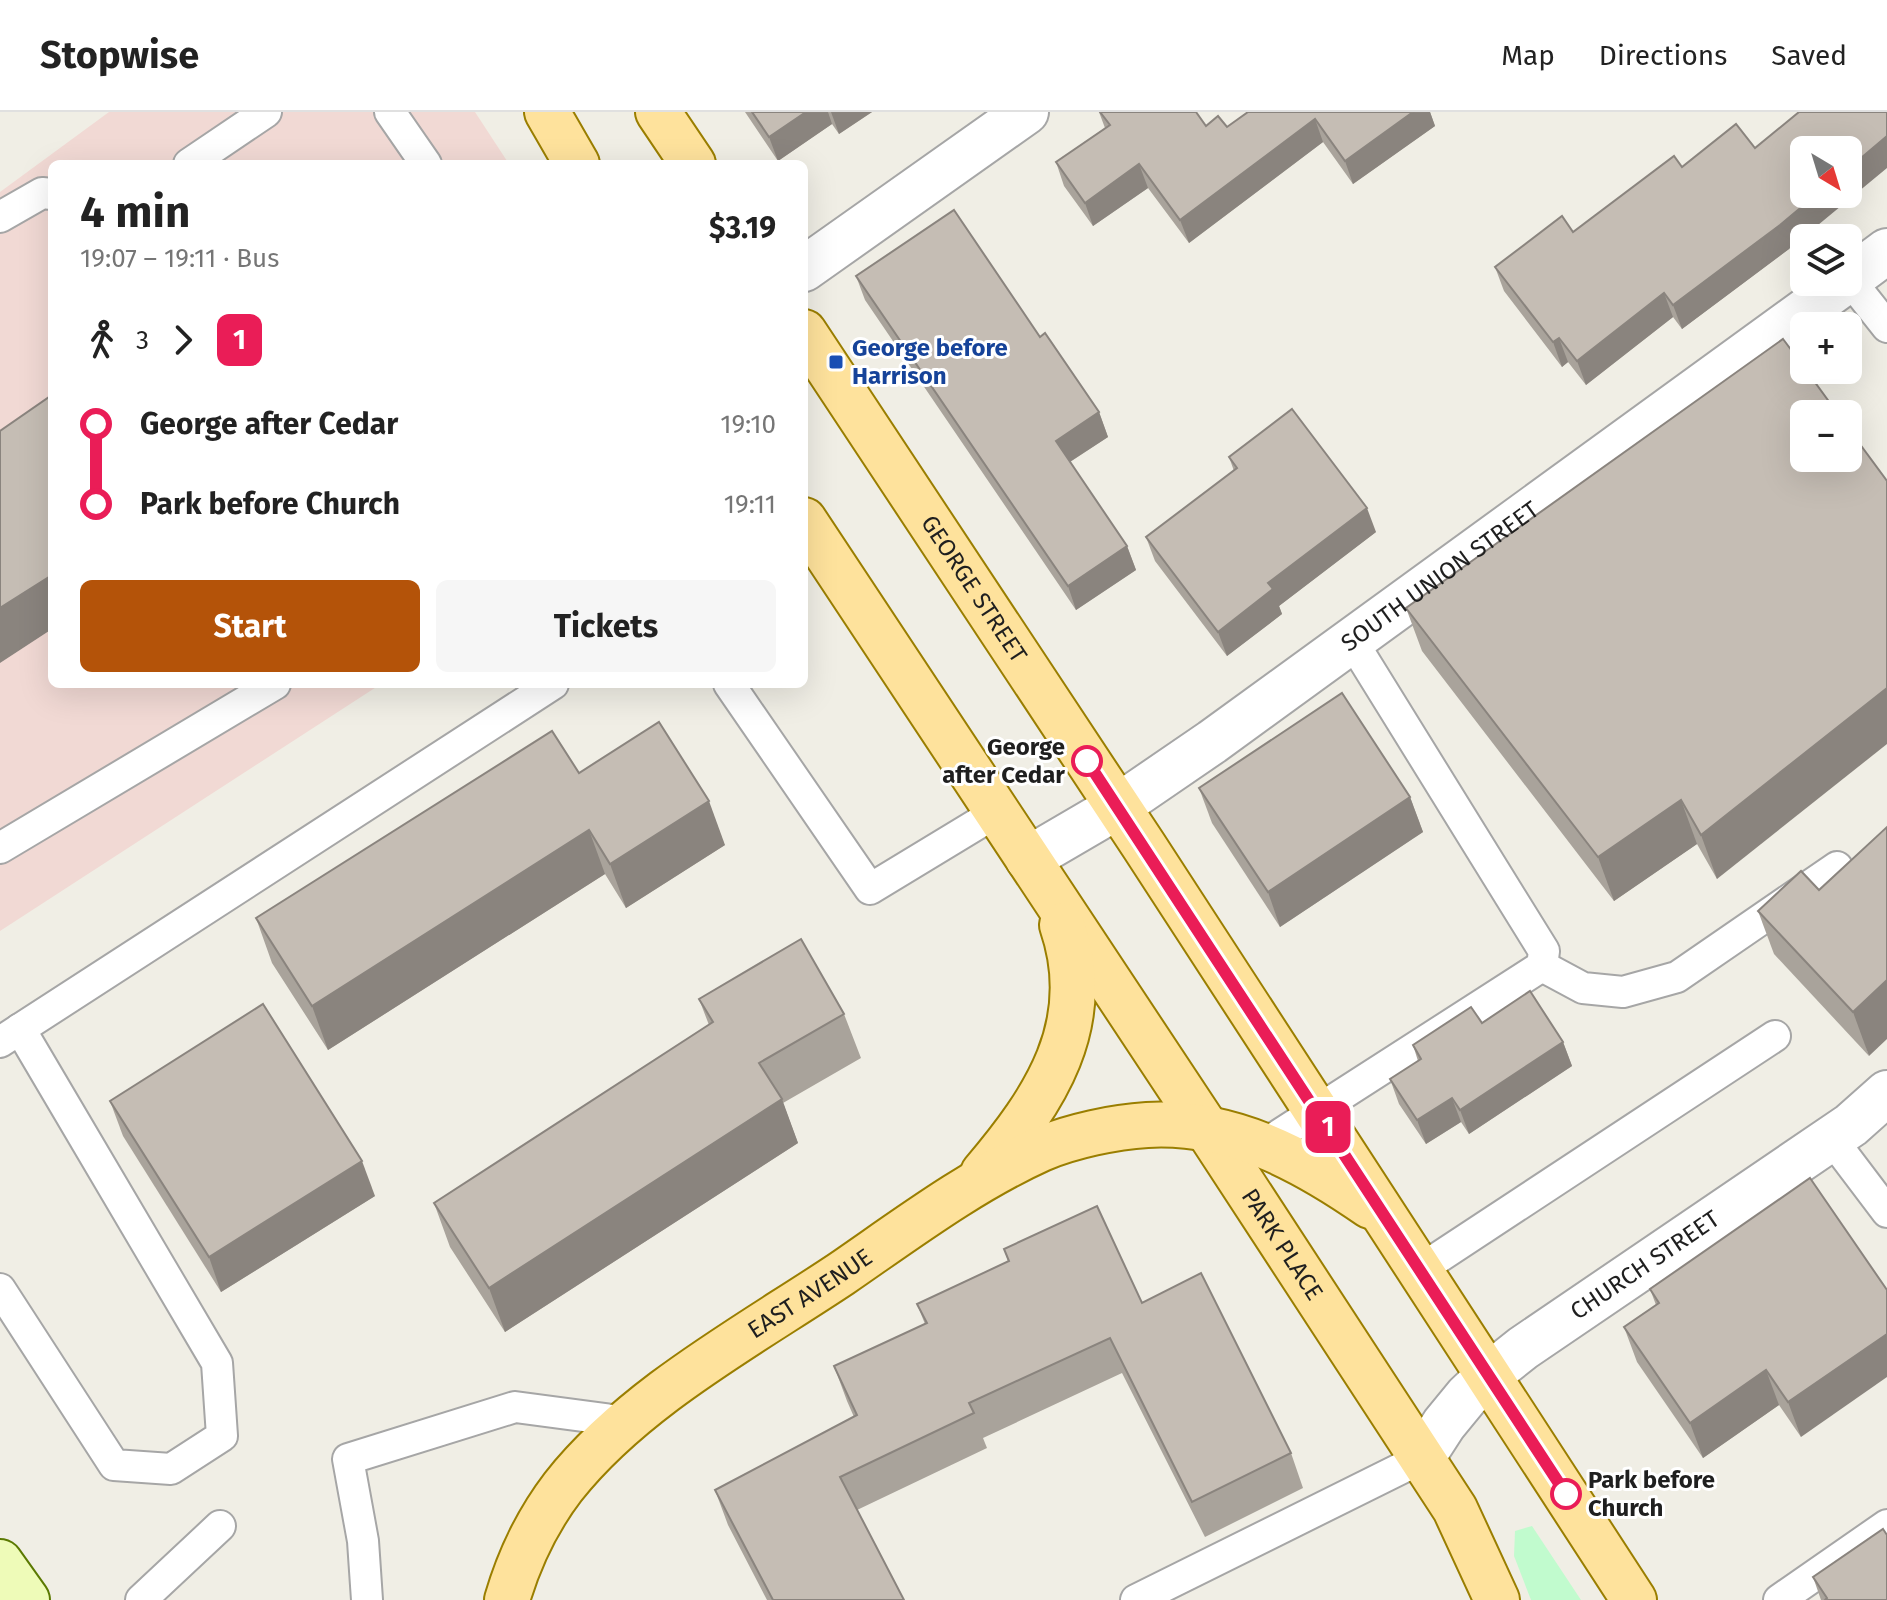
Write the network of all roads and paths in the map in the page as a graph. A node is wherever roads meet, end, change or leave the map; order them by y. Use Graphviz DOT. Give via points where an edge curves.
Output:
graph roads {
  1 [pos="266,112"];
  2 [pos="390,112"];
  3 [pos="547,112"];
  4 [pos="658,112"];
  5 [pos="1026,112"];
  6 [pos="195,160"];
  7 [pos="423,160"];
  8 [pos="575,160"];
  9 [pos="690,160"];
  10 [pos="48,194"];
  11 [pos="0,217"];
  12 [pos="1887,251"];
  13 [pos="808,266"];
  14 [pos="1862,269"];
  15 [pos="1825,296"];
  16 [pos="1861,296"];
  17 [pos="1887,327"];
  18 [pos="808,338"];
  19 [pos="808,526"];
  20 [pos="1352,641"];
  21 [pos="268,688"];
  22 [pos="547,688"];
  23 [pos="732,688"];
  24 [pos="1117,807"];
  25 [pos="997,812"];
  26 [pos="0,848"];
  27 [pos="1028,859"];
  28 [pos="1837,867"];
  29 [pos="1052,896"];
  30 [pos="1542,966"];
  31 [pos="10,1036"];
  32 [pos="1775,1036"];
  33 [pos="1887,1093"];
  34 [pos="1317,1110"];
  35 [pos="1207,1129"];
  36 [pos="1831,1138"];
  37 [pos="1247,1155"];
  38 [pos="971,1187"];
  39 [pos="1887,1212"];
  40 [pos="1388,1219"];
  41 [pos="1421,1269"];
  42 [pos="0,1289"];
  43 [pos="1489,1375"];
  44 [pos="628,1422"];
  45 [pos="1422,1458"];
  46 [pos="1887,1525"];
  47 [pos="220,1526"];
  48 [pos="0,1562"];
  49 [pos="27,1600"];
  50 [pos="141,1600"];
  51 [pos="367,1600"];
  52 [pos="507,1600"];
  53 [pos="1136,1600"];
  54 [pos="1497,1600"];
  55 [pos="1634,1600"];
  56 [pos="1779,1600"];
  1 -- 6 [label="lane"];
  2 -- 7 [label="lane"];
  3 -- 8 [label="main road"];
  4 -- 9 [label="main road"];
  5 -- 13 [label="street"];
  10 -- 11 [label="lane"];
  12 -- 14 [label="street, SOUTH UNION STREET"];
  15 -- 20 [label="street, SOUTH UNION STREET"];
  16 -- 17 [label="lane"];
  18 -- 24 [label="main road, GEORGE STREET"];
  19 -- 25 [label="main road"];
  20 -- 24 [label="street, SOUTH UNION STREET"];
  20 -- 30 [label="lane" via="1544,951"];
  21 -- 26 [label="lane"];
  22 -- 31 [label="lane"];
  23 -- 25 [label="lane" via="870,889"];
  24 -- 27 [label="street, SOUTH UNION STREET"];
  24 -- 34 [label="main road, GEORGE STREET"];
  25 -- 27 [label="main road"];
  27 -- 29 [label="main road"];
  28 -- 30 [label="lane" via="1677,977 1623,992 1583,988"];
  29 -- 35 [label="main road"];
  29 -- 38 [label="main road" via="1073,967 1074,993 1063,1048 1031,1111"];
  30 -- 34 [label="lane"];
  31 -- 42 [label="lane" via="217,1363 222,1436 171,1469 114,1465"];
  32 -- 41 [label="lane"];
  33 -- 36 [label="street, CHURCH STREET"];
  34 -- 37 [label="lane"];
  34 -- 40 [label="main road"];
  35 -- 37 [label="main road, EAST AVENUE"];
  35 -- 38 [label="main road, EAST AVENUE" via="1145,1125 1075,1138 1043,1148"];
  36 -- 39 [label="lane"];
  36 -- 43 [label="street, CHURCH STREET"];
  37 -- 40 [label="main road, EAST AVENUE" via="1314,1168"];
  37 -- 45 [label="main road, PARK PLACE"];
  38 -- 44 [label="main road, EAST AVENUE"];
  40 -- 41 [label="main road"];
  41 -- 43 [label="main road"];
  43 -- 45 [label="street, CHURCH STREET" via="1444,1424"];
  43 -- 55 [label="main road"];
  44 -- 51 [label="lane" via="515,1407 348,1459"];
  44 -- 52 [label="main road, EAST AVENUE" via="564,1486 537,1525"];
  45 -- 53 [label="lane"];
  45 -- 54 [label="main road, PARK PLACE" via="1455,1509"];
  46 -- 56 [label="lane"];
  47 -- 50 [label="lane"];
  48 -- 49 [label="main road"];
}
